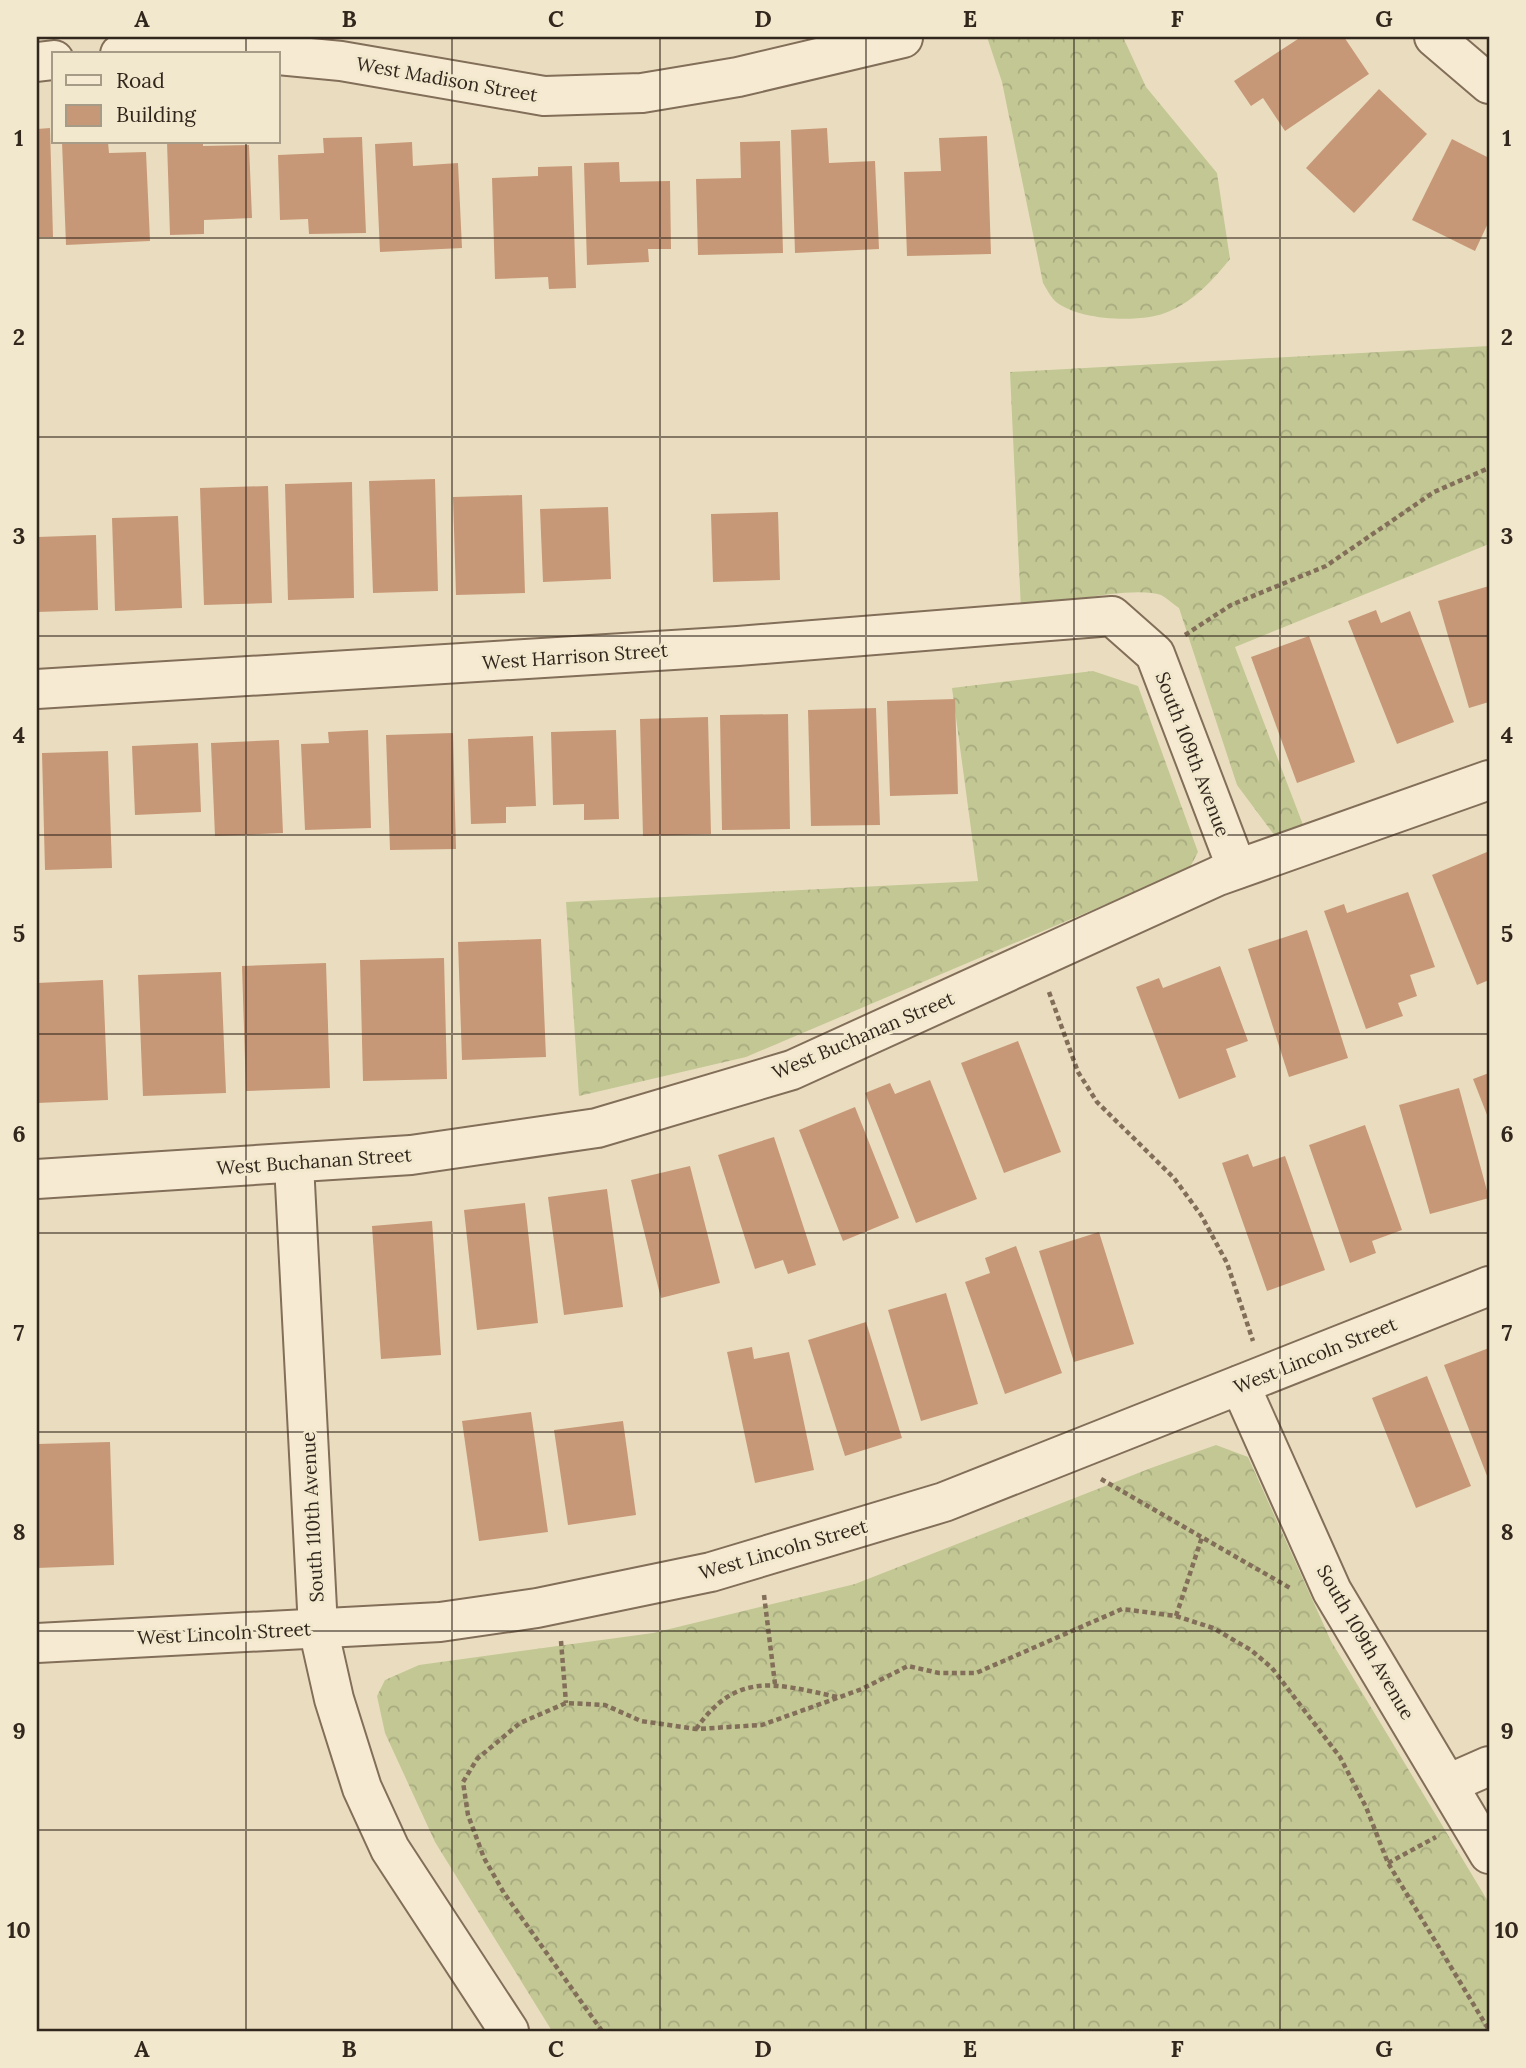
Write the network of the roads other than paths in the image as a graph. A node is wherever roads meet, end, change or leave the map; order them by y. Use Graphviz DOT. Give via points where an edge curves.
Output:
graph roads {
  1 [pos="1434,37"];
  2 [pos="903,38"];
  3 [pos="343,49"];
  4 [pos="143,52"];
  5 [pos="247,52"];
  6 [pos="280,55"];
  7 [pos="1489,84"];
  8 [pos="1112,617"];
  9 [pos="37,689"];
  10 [pos="1489,780"];
  11 [pos="1237,869"];
  12 [pos="293,1164"];
  13 [pos="37,1179"];
  14 [pos="1489,1286"];
  15 [pos="1252,1380"];
  16 [pos="318,1628"];
  17 [pos="37,1643"];
  18 [pos="1489,1766"];
  19 [pos="1448,1784"];
  20 [pos="1489,1854"];
  21 [pos="509,2031"];
  1 -- 7 [label="street"];
  2 -- 3 [label="street, West Madison Street" via="738,77 642,93 544,96"];
  3 -- 6 [label="street, West Madison Street"];
  4 -- 5 [label="street, West Madison Street" via="199,47"];
  8 -- 9 [label="street, West Harrison Street" via="738,646"];
  8 -- 11 [label="street, South 109th Avenue" via="1155,654"];
  10 -- 11 [label="street, West Buchanan Street"];
  11 -- 12 [label="street, West Buchanan Street" via="792,1070 597,1128 411,1155"];
  12 -- 13 [label="street, West Buchanan Street"];
  12 -- 16 [label="street, South 110th Avenue"];
  14 -- 15 [label="street, West Lincoln Street"];
  15 -- 16 [label="street, West Lincoln Street" via="944,1502 711,1572 558,1604 440,1622"];
  15 -- 19 [label="street, South 109th Avenue" via="1332,1591"];
  16 -- 17 [label="street, West Lincoln Street"];
  16 -- 21 [label="street, South 110th Avenue" via="334,1699 362,1787 390,1849"];
  18 -- 19 [label="street"];
  19 -- 20 [label="street, South 109th Avenue"];
}
